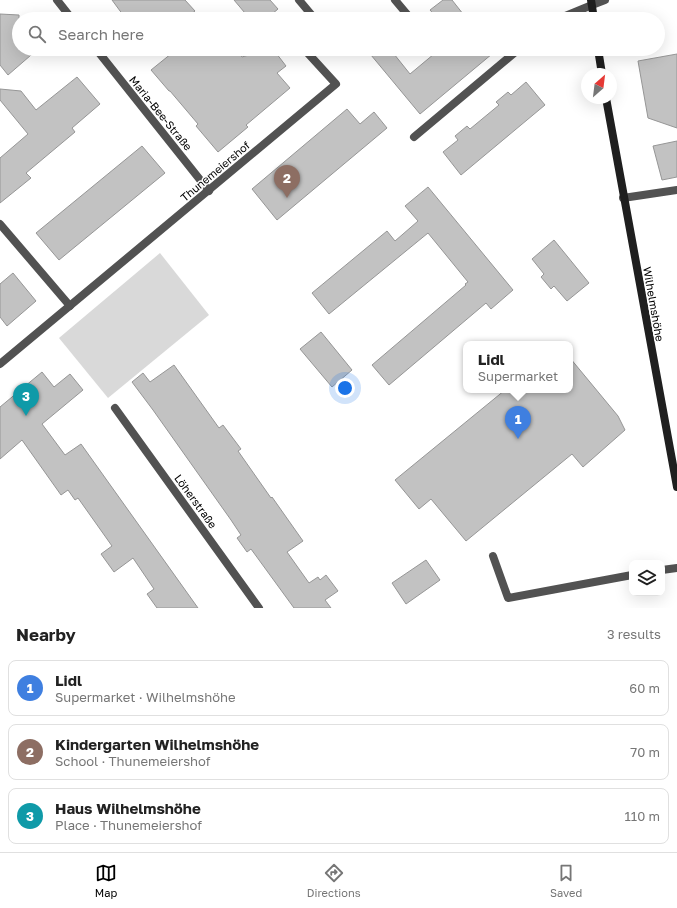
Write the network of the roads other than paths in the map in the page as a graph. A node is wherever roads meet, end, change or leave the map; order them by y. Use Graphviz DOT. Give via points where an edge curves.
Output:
graph roads {
  1 [pos="57,0"];
  2 [pos="299,0"];
  3 [pos="395,0"];
  4 [pos="604,0"];
  5 [pos="591,2"];
  6 [pos="66,12"];
  7 [pos="309,12"];
  8 [pos="405,12"];
  9 [pos="572,12"];
  10 [pos="593,12"];
  11 [pos="102,56"];
  12 [pos="310,56"];
  13 [pos="511,56"];
  14 [pos="599,56"];
  15 [pos="601,68"];
  16 [pos="607,104"];
  17 [pos="414,137"];
  18 [pos="209,190"];
  19 [pos="677,190"];
  20 [pos="624,198"];
  21 [pos="0,224"];
  22 [pos="70,306"];
  23 [pos="0,364"];
  24 [pos="115,408"];
  25 [pos="677,486"];
  26 [pos="494,556"];
  27 [pos="677,568"];
  28 [pos="665,570"];
  29 [pos="629,575"];
  30 [pos="259,608"];
  1 -- 6 [label="street"];
  2 -- 7 [label="street"];
  3 -- 8 [label="street"];
  4 -- 5 [label="street"];
  5 -- 9 [label="street"];
  5 -- 10 [label="main road"];
  11 -- 18 [label="street, Maria-Bee-Straße"];
  12 -- 18 [label="street, Thunemeiershof" via="336,84"];
  13 -- 17 [label="street"];
  14 -- 15 [label="main road"];
  16 -- 20 [label="main road, Wilhelmshöhe"];
  18 -- 22 [label="street, Thunemeiershof"];
  19 -- 20 [label="street"];
  20 -- 25 [label="main road, Wilhelmshöhe"];
  21 -- 22 [label="street"];
  22 -- 23 [label="street, Thunemeiershof"];
  24 -- 30 [label="street, Löherstraße"];
  26 -- 29 [label="street" via="508,598"];
  27 -- 28 [label="street"];
}
